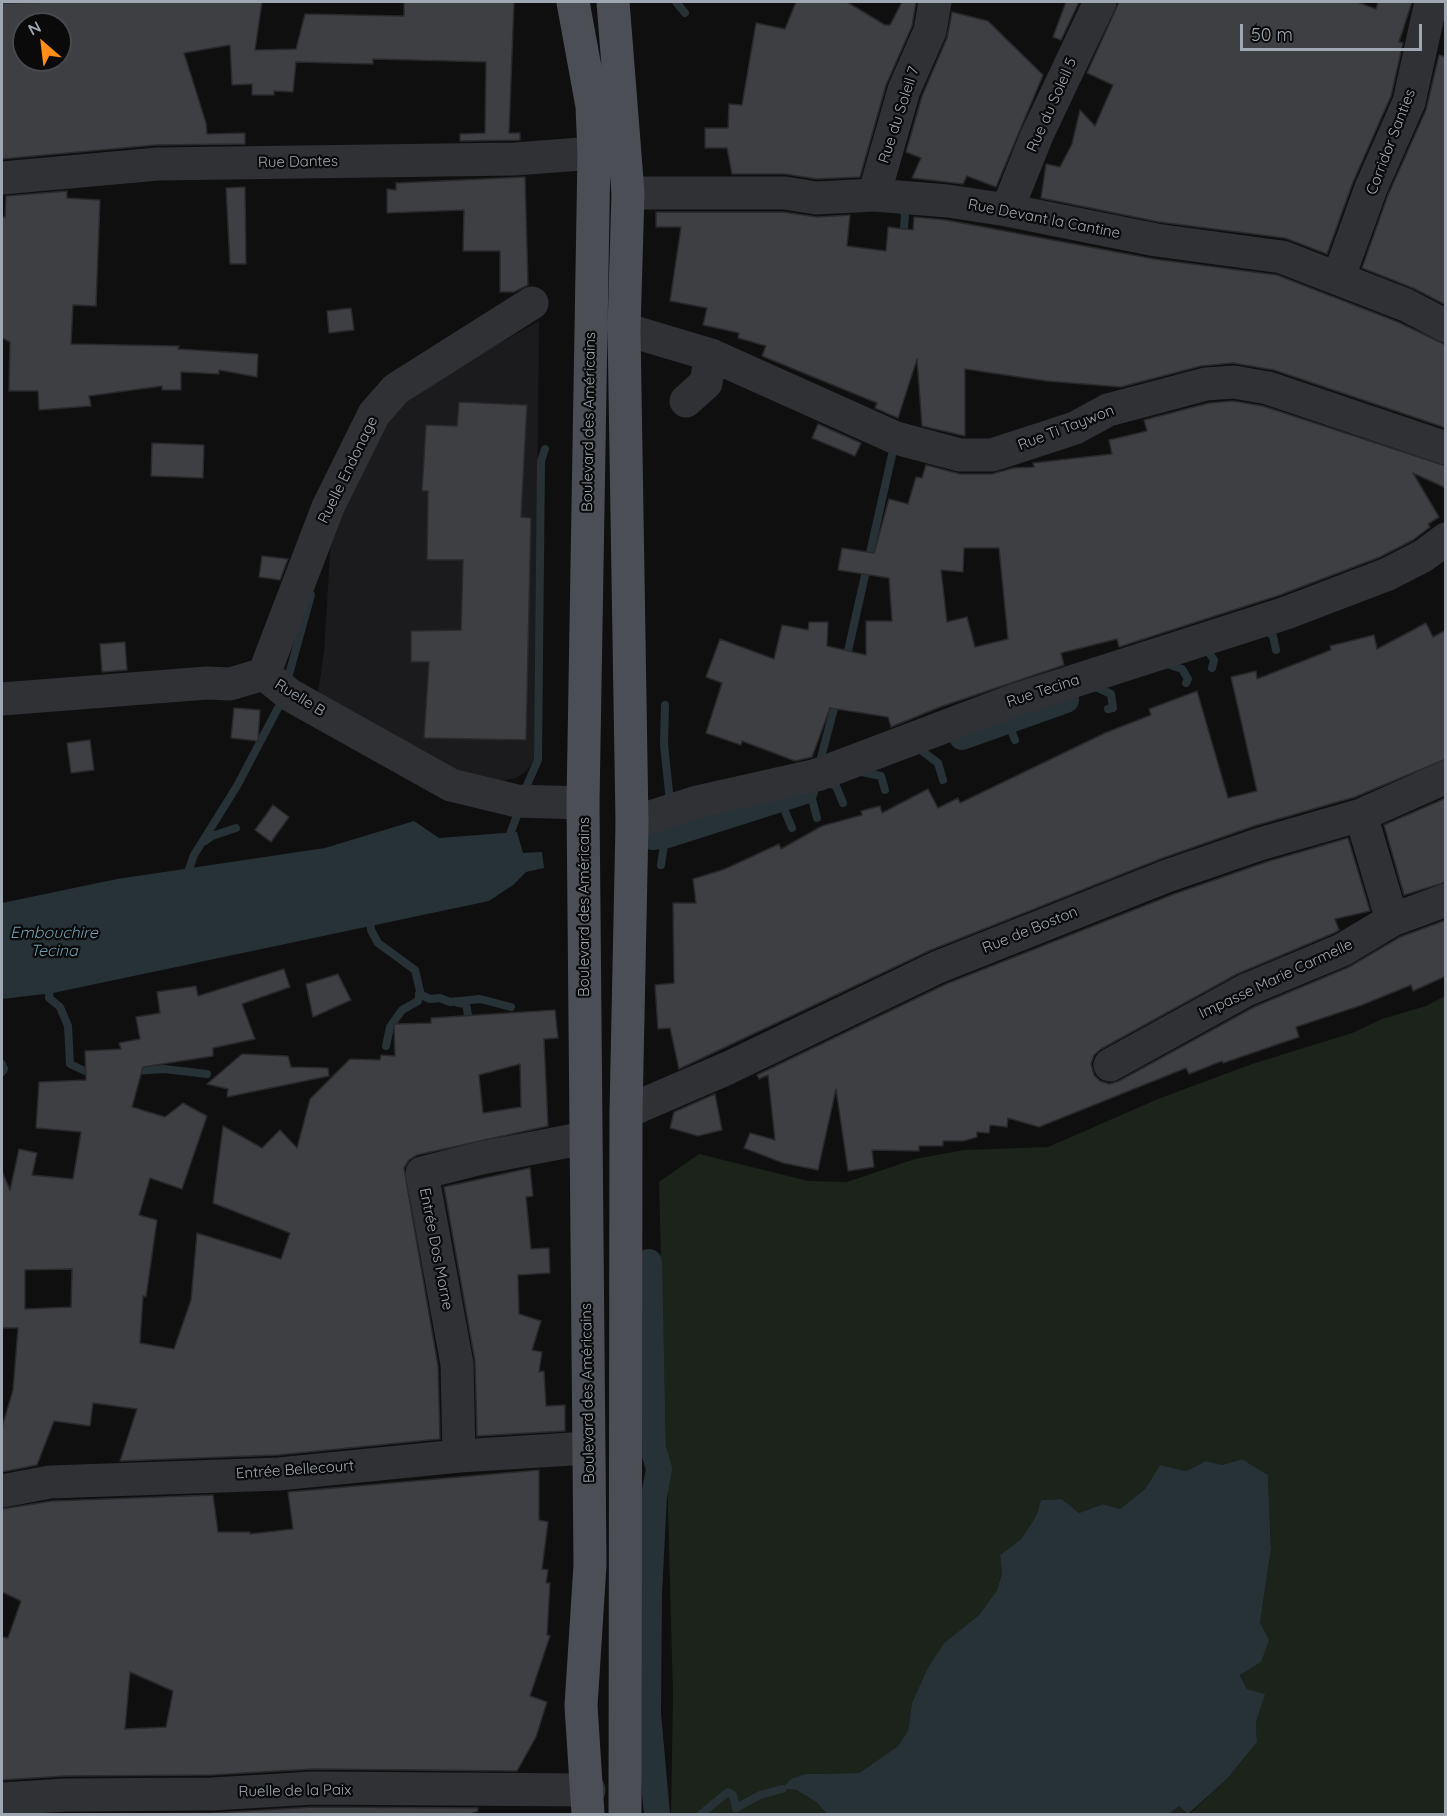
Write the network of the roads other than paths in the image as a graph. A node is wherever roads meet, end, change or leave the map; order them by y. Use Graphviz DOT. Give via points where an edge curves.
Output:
graph roads {
  1 [pos="573,2"];
  2 [pos="613,2"];
  3 [pos="935,2"];
  4 [pos="1100,2"];
  5 [pos="1431,2"];
  6 [pos="594,153"];
  7 [pos="2,178"];
  8 [pos="628,193"];
  9 [pos="874,195"];
  10 [pos="1007,210"];
  11 [pos="1338,279"];
  12 [pos="532,303"];
  13 [pos="1446,326"];
  14 [pos="624,329"];
  15 [pos="711,355"];
  16 [pos="686,401"];
  17 [pos="1446,448"];
  18 [pos="1446,539"];
  19 [pos="264,674"];
  20 [pos="2,699"];
  21 [pos="1446,777"];
  22 [pos="583,803"];
  23 [pos="1361,815"];
  24 [pos="632,823"];
  25 [pos="1446,900"];
  26 [pos="1392,920"];
  27 [pos="1110,1065"];
  28 [pos="626,1112"];
  29 [pos="585,1138"];
  30 [pos="588,1448"];
  31 [pos="459,1456"];
  32 [pos="2,1491"];
  33 [pos="2,1799"];
  34 [pos="589,1802"];
  35 [pos="625,1815"];
  1 -- 6 [label="main road, Boulevard des Américains" via="592,106"];
  2 -- 8 [label="main road"];
  3 -- 9 [label="street, Rue du Soleil 7" via="930,31 904,90"];
  4 -- 10 [label="street, Rue du Soleil 5" via="1037,135"];
  5 -- 11 [label="street, Corridor Santies" via="1409,102 1371,188"];
  6 -- 7 [label="street, Rue Dantes" via="515,159 158,164"];
  6 -- 22 [label="main road, Boulevard des Américains"];
  8 -- 9 [label="street, Rue Devant la Cantine" via="785,193 816,198"];
  8 -- 14 [label="main road"];
  9 -- 10 [label="street, Rue Devant la Cantine"];
  10 -- 11 [label="street, Rue Devant la Cantine" via="1156,240 1282,257"];
  11 -- 13 [label="street, Rue Devant la Cantine" via="1406,305"];
  12 -- 19 [label="street, Ruelle Endonage" via="396,389 374,414 328,507"];
  14 -- 15 [label="street, Rue Ti Taywon"];
  14 -- 24 [label="main road"];
  15 -- 16 [label="street" via="706,383"];
  15 -- 17 [label="street, Rue Ti Taywon" via="896,438 960,455 992,455 1075,428 1108,410 1206,384 1234,382 1268,388"];
  18 -- 24 [label="street, Rue Tecina" via="1388,574 1286,613 1014,700 817,775 697,802"];
  19 -- 20 [label="street, Ruelle B" via="230,684"];
  19 -- 22 [label="street, Ruelle B" via="290,695 451,785 516,801"];
  21 -- 23 [label="street, Rue de Boston"];
  22 -- 29 [label="main road, Boulevard des Américains"];
  23 -- 26 [label="street"];
  23 -- 28 [label="street, Rue de Boston" via="1167,876 938,967 729,1068"];
  24 -- 28 [label="main road"];
  25 -- 26 [label="street, Impasse Marie Carmelle"];
  26 -- 27 [label="street, Impasse Marie Carmelle" via="1342,950 1246,990"];
  28 -- 35 [label="main road"];
  29 -- 30 [label="main road, Boulevard des Américains"];
  29 -- 31 [label="street, Entrée Dos Morne" via="422,1173 457,1364"];
  30 -- 31 [label="street, Entrée Bellecourt"];
  30 -- 34 [label="main road, Boulevard des Américains" via="590,1565 581,1706"];
  31 -- 32 [label="street, Entrée Bellecourt" via="279,1474 50,1482"];
  33 -- 34 [label="street, Ruelle de la Paix" via="313,1788"];
}
